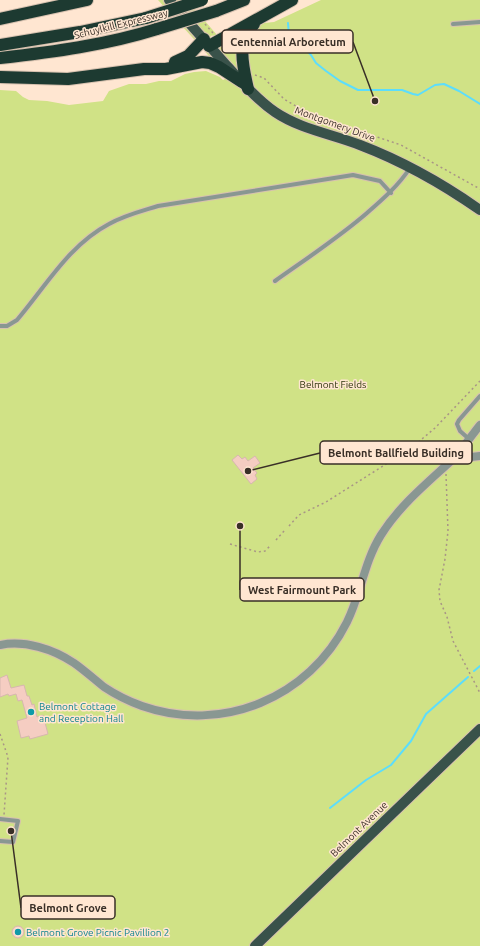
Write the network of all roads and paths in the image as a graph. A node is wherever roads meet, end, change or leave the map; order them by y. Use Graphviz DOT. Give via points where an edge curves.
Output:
graph roads {
  1 [pos="87,0"];
  2 [pos="169,0"];
  3 [pos="202,0"];
  4 [pos="244,0"];
  5 [pos="292,0"];
  6 [pos="0,19"];
  7 [pos="258,19"];
  8 [pos="480,22"];
  9 [pos="453,24"];
  10 [pos="206,42"];
  11 [pos="0,45"];
  12 [pos="224,45"];
  13 [pos="235,56"];
  14 [pos="0,58"];
  15 [pos="144,69"];
  16 [pos="0,77"];
  17 [pos="246,82"];
  18 [pos="410,168"];
  19 [pos="480,189"];
  20 [pos="391,193"];
  21 [pos="480,210"];
  22 [pos="275,281"];
  23 [pos="0,326"];
  24 [pos="480,381"];
  25 [pos="480,396"];
  26 [pos="480,424"];
  27 [pos="469,439"];
  28 [pos="480,456"];
  29 [pos="453,459"];
  30 [pos="445,466"];
  31 [pos="289,526"];
  32 [pos="285,530"];
  33 [pos="276,540"];
  34 [pos="230,544"];
  35 [pos="272,545"];
  36 [pos="0,645"];
  37 [pos="480,693"];
  38 [pos="480,729"];
  39 [pos="0,734"];
  40 [pos="2,819"];
  41 [pos="0,841"];
  42 [pos="255,946"];
  1 -- 6 [label="highway"];
  2 -- 10 [label="main road, Montgomery Drive"];
  3 -- 11 [label="highway, Schuylkill Expressway, bridge" via="146,18"];
  4 -- 14 [label="highway, Schuylkill Expressway, bridge" via="157,29 107,41 60,51"];
  5 -- 7 [label="highway"];
  7 -- 10 [label="highway"];
  7 -- 17 [label="highway" via="243,42"];
  8 -- 9 [label="lane"];
  10 -- 15 [label="highway" via="180,61"];
  10 -- 17 [label="main road, Montgomery Drive"];
  12 -- 13 [label="path"];
  15 -- 16 [label="highway" via="68,79"];
  15 -- 17 [label="highway" via="206,63"];
  17 -- 18 [label="main road, Montgomery Drive" via="266,106 287,119 360,145"];
  17 -- 19 [label="path" via="261,76 284,99 309,114 401,145"];
  18 -- 20 [label="lane"];
  18 -- 21 [label="main road, Montgomery Drive"];
  20 -- 22 [label="lane" via="348,229"];
  20 -- 23 [label="lane" via="380,181 352,174 166,205 133,213 90,236 69,255 17,320 7,326"];
  24 -- 31 [label="path" via="435,428 410,449 323,504 299,515"];
  25 -- 27 [label="lane" via="457,424 460,431"];
  26 -- 27 [label="street"];
  27 -- 29 [label="street"];
  28 -- 29 [label="street"];
  29 -- 30 [label="street"];
  30 -- 36 [label="street" via="414,494 380,537 364,572 352,610 328,652 312,670 293,685 260,703 209,715 183,715 163,711 120,697 58,654 24,644"];
  30 -- 37 [label="path" via="448,532 439,590 440,601 453,641"];
  32 -- 33 [label="path"];
  34 -- 35 [label="path" via="258,552 265,551"];
  38 -- 42 [label="main road, Belmont Avenue"];
  39 -- 40 [label="path" via="8,757"];
  40 -- 41 [label="lane" via="18,821 13,842"];
}
